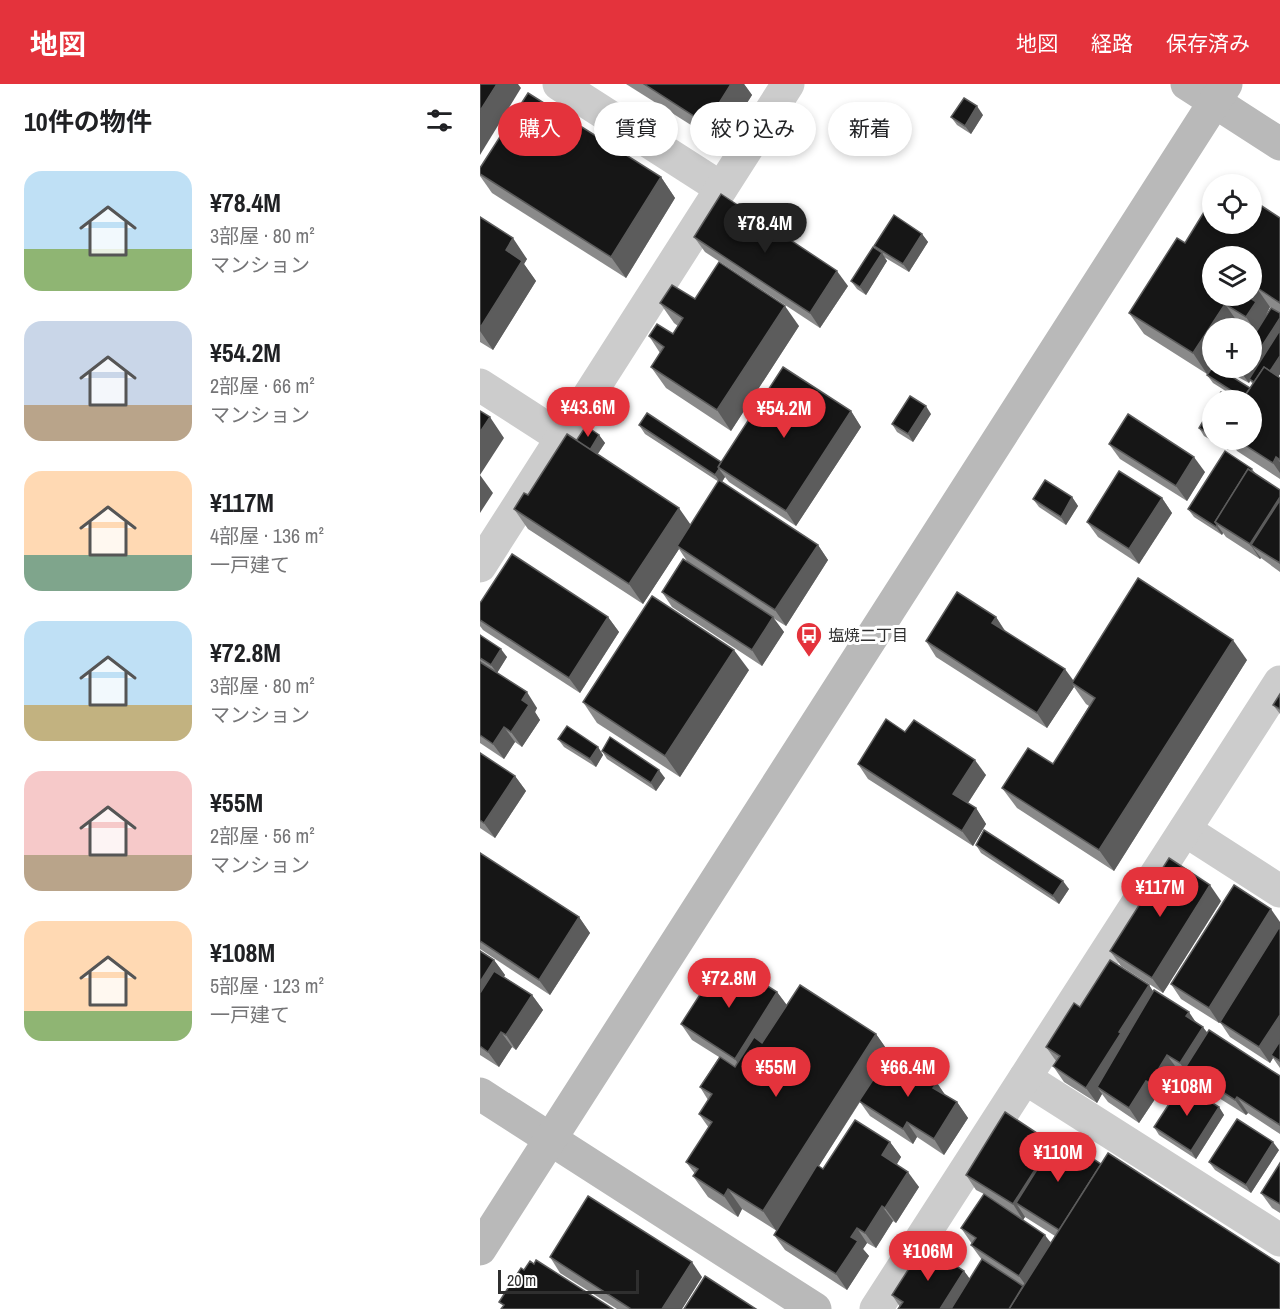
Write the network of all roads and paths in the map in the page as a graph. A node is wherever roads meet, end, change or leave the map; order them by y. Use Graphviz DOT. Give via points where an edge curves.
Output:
graph roads {
  1 [pos="559,84"];
  2 [pos="788,84"];
  3 [pos="1187,84"];
  4 [pos="1220,93"];
  5 [pos="1280,144"];
  6 [pos="721,188"];
  7 [pos="480,385"];
  8 [pos="562,438"];
  9 [pos="480,567"];
  10 [pos="1280,682"];
  11 [pos="1185,830"];
  12 [pos="1280,891"];
  13 [pos="1025,1077"];
  14 [pos="480,1094"];
  15 [pos="549,1138"];
  16 [pos="1280,1240"];
  17 [pos="480,1249"];
  18 [pos="815,1309"];
  19 [pos="876,1309"];
  1 -- 6 [label="street"];
  2 -- 6 [label="street"];
  3 -- 4 [label="street"];
  4 -- 5 [label="street"];
  4 -- 15 [label="street"];
  6 -- 8 [label="street"];
  7 -- 8 [label="street"];
  8 -- 9 [label="street"];
  10 -- 11 [label="street"];
  11 -- 12 [label="street"];
  11 -- 13 [label="street"];
  13 -- 16 [label="street"];
  13 -- 19 [label="street"];
  14 -- 15 [label="street"];
  15 -- 17 [label="street"];
  15 -- 18 [label="street"];
}
